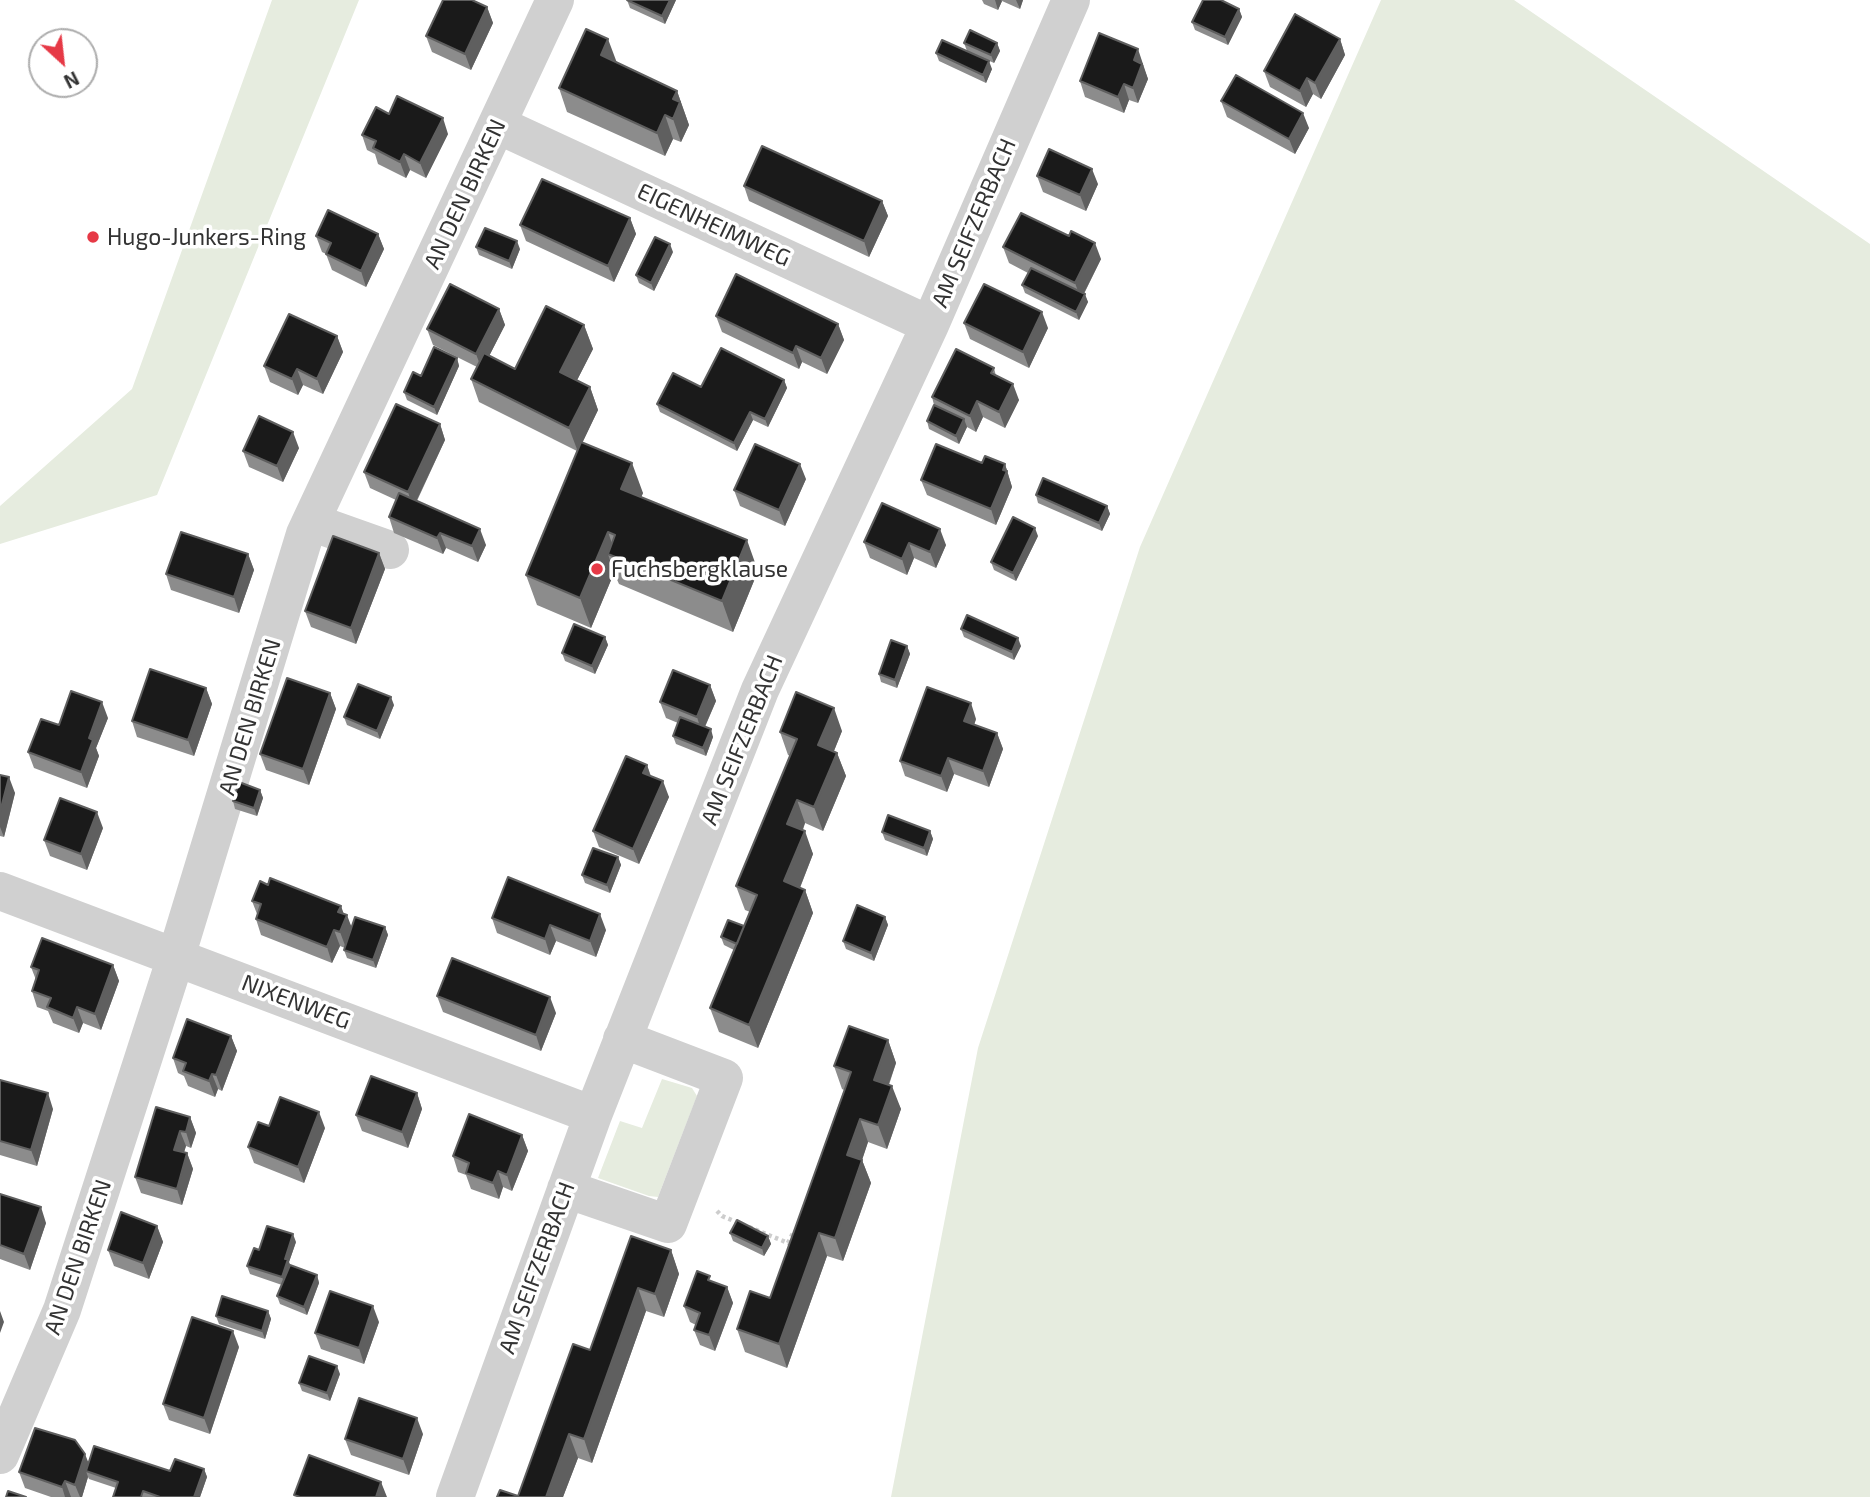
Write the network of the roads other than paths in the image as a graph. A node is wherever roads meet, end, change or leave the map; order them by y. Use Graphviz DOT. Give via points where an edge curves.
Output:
graph roads {
  1 [pos="555,0"];
  2 [pos="1071,0"];
  3 [pos="498,125"];
  4 [pos="930,325"];
  5 [pos="311,522"];
  6 [pos="390,550"];
  7 [pos="0,891"];
  8 [pos="176,957"];
  9 [pos="622,1039"];
  10 [pos="593,1115"];
  11 [pos="566,1189"];
  12 [pos="0,1455"];
  13 [pos="456,1497"];
  1 -- 3 [label="street, AN DEN BIRKEN"];
  2 -- 4 [label="street, AM SEIFZERBACH"];
  3 -- 4 [label="street, EIGENHEIMWEG"];
  3 -- 5 [label="street, AN DEN BIRKEN"];
  4 -- 9 [label="street, AM SEIFZERBACH" via="760,690"];
  5 -- 6 [label="street"];
  5 -- 8 [label="street, AN DEN BIRKEN"];
  7 -- 8 [label="street, NIXENWEG"];
  8 -- 10 [label="street, NIXENWEG"];
  8 -- 12 [label="street, AN DEN BIRKEN" via="62,1310"];
  9 -- 10 [label="street, AM SEIFZERBACH"];
  9 -- 11 [label="street" via="724,1079 668,1224"];
  10 -- 11 [label="street, AM SEIFZERBACH"];
  11 -- 13 [label="street, AM SEIFZERBACH"];
}
